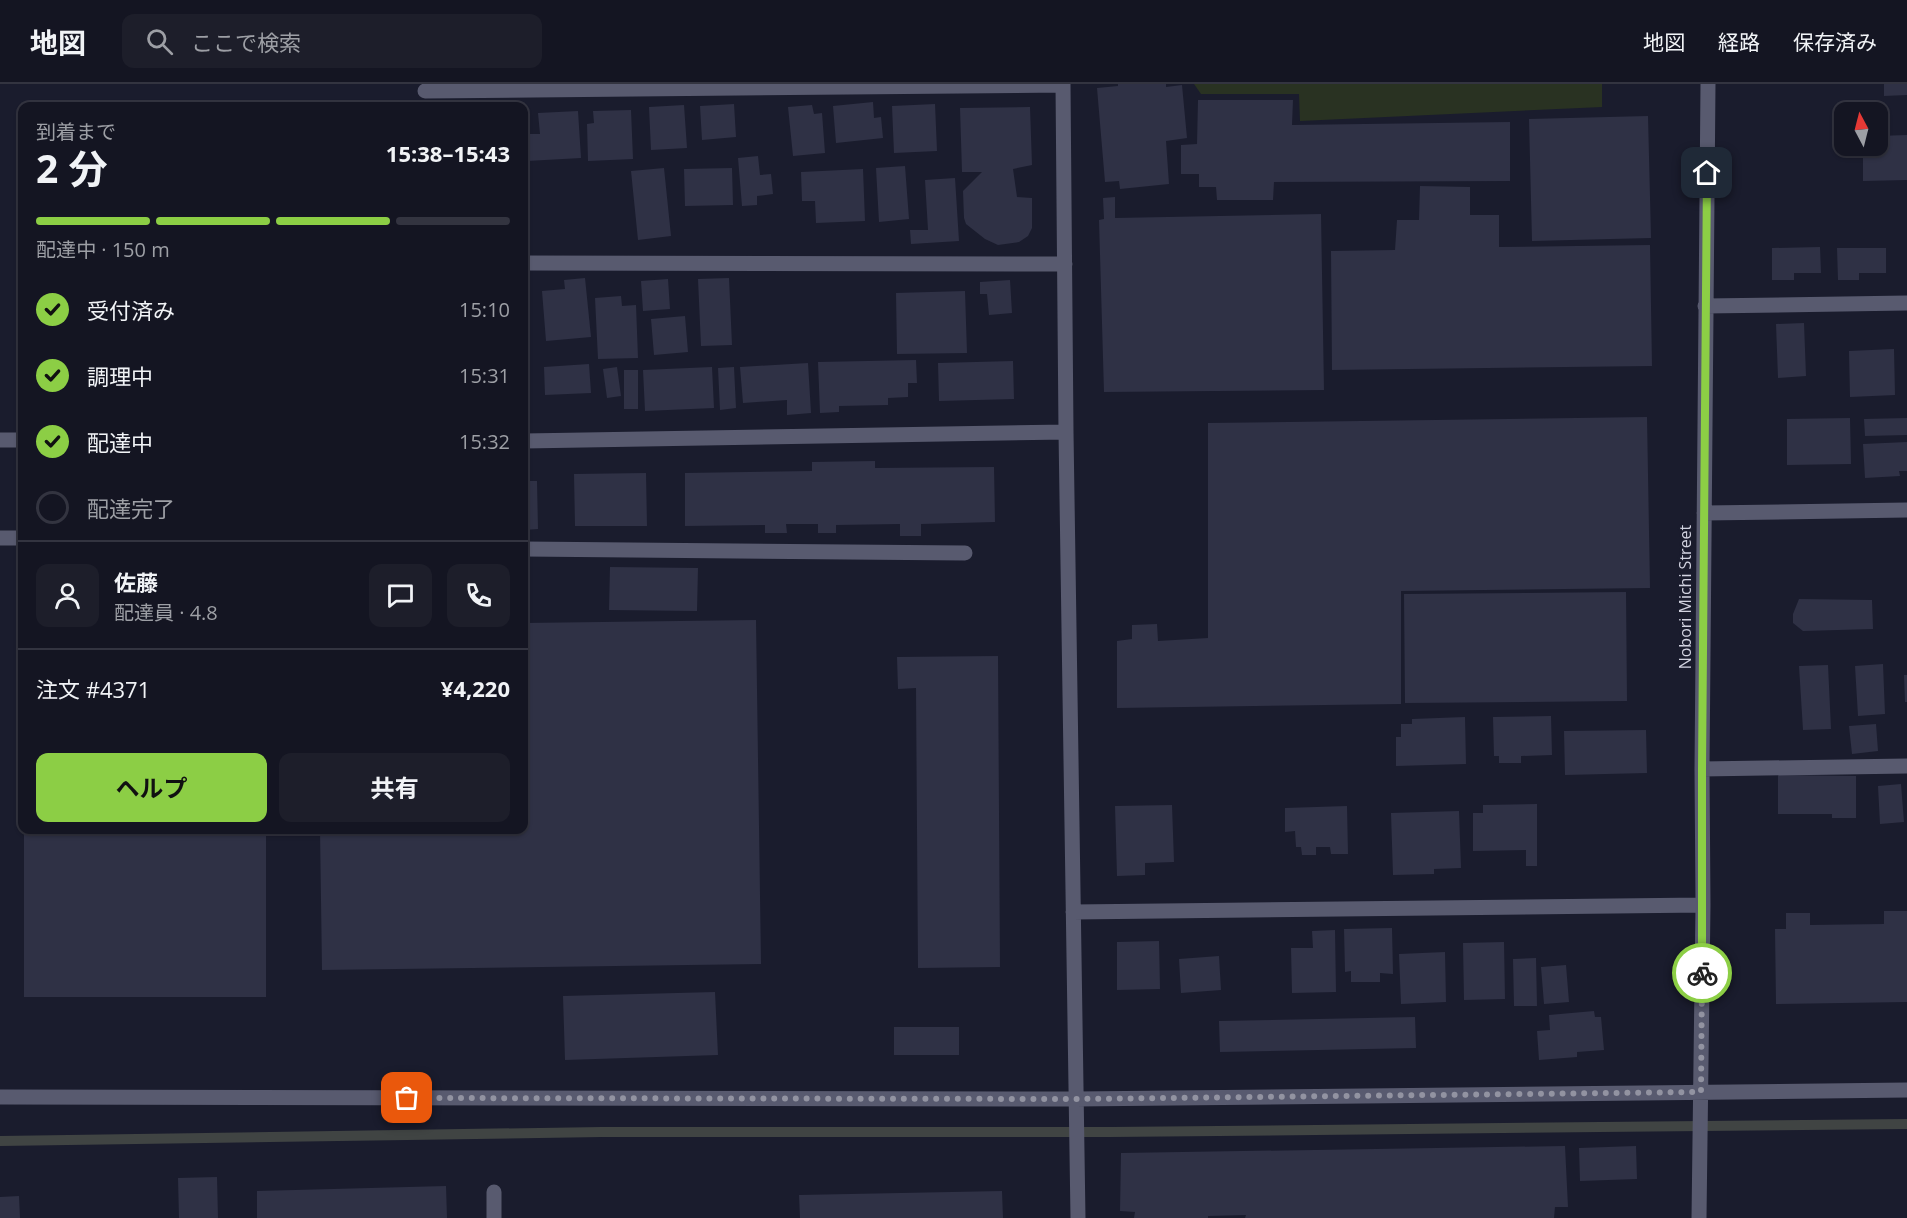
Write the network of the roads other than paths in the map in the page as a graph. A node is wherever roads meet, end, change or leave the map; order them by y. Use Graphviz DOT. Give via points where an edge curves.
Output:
graph roads {
  1 [pos="1063,84"];
  2 [pos="1708,84"];
  3 [pos="425,87"];
  4 [pos="528,263"];
  5 [pos="1065,264"];
  6 [pos="1907,303"];
  7 [pos="1705,306"];
  8 [pos="1066,432"];
  9 [pos="0,440"];
  10 [pos="18,440"];
  11 [pos="528,441"];
  12 [pos="1907,510"];
  13 [pos="1704,513"];
  14 [pos="0,538"];
  15 [pos="18,538"];
  16 [pos="528,549"];
  17 [pos="965,553"];
  18 [pos="1907,766"];
  19 [pos="1702,769"];
  20 [pos="1703,905"];
  21 [pos="1073,912"];
  22 [pos="1907,1090"];
  23 [pos="1701,1092"];
  24 [pos="0,1097"];
  25 [pos="1076,1099"];
  26 [pos="494,1192"];
  27 [pos="494,1218"];
  28 [pos="1078,1218"];
  29 [pos="1699,1218"];
  1 -- 3 [label="street"];
  1 -- 5 [label="street"];
  2 -- 7 [label="street, Nobori Michi Street"];
  4 -- 5 [label="street"];
  5 -- 8 [label="street"];
  6 -- 7 [label="street"];
  7 -- 13 [label="street, Nobori Michi Street"];
  8 -- 11 [label="street"];
  8 -- 21 [label="street"];
  9 -- 10 [label="street"];
  12 -- 13 [label="street"];
  13 -- 19 [label="street, Nobori Michi Street"];
  14 -- 15 [label="street"];
  16 -- 17 [label="street"];
  18 -- 19 [label="street"];
  19 -- 20 [label="street, Nobori Michi Street"];
  20 -- 21 [label="street"];
  20 -- 23 [label="street, Nobori Michi Street"];
  21 -- 25 [label="street"];
  22 -- 23 [label="street"];
  23 -- 25 [label="street"];
  23 -- 29 [label="street, Nobori Michi Street"];
  24 -- 25 [label="street"];
  25 -- 28 [label="street"];
  26 -- 27 [label="street"];
}
